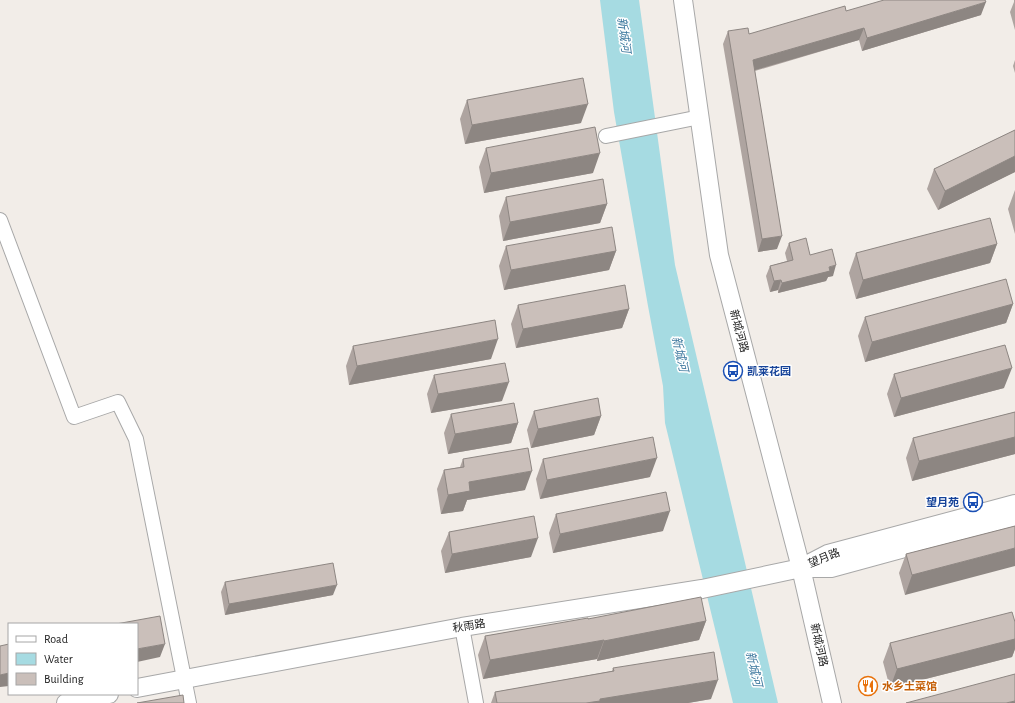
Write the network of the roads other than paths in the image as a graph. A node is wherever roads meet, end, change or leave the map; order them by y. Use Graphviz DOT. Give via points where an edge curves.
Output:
graph roads {
  1 [pos="683,0"];
  2 [pos="700,117"];
  3 [pos="606,136"];
  4 [pos="0,220"];
  5 [pos="1015,504"];
  6 [pos="1015,518"];
  7 [pos="801,568"];
  8 [pos="462,627"];
  9 [pos="184,678"];
  10 [pos="138,688"];
  11 [pos="104,695"];
  12 [pos="66,703"];
  13 [pos="189,703"];
  14 [pos="476,703"];
  15 [pos="832,703"];
  1 -- 2 [label="street, 新城河路"];
  2 -- 3 [label="street"];
  2 -- 7 [label="street, 新城河路" via="719,255"];
  4 -- 9 [label="street" via="74,417 118,402 136,439"];
  5 -- 7 [label="street, 望月路" via="828,554"];
  6 -- 7 [label="street, 望月路" via="831,568"];
  7 -- 8 [label="street, 秋雨路" via="702,590"];
  7 -- 15 [label="street, 新城河路"];
  8 -- 9 [label="street, 秋雨路"];
  8 -- 14 [label="street"];
  9 -- 10 [label="street, 秋雨路"];
  9 -- 13 [label="street"];
  11 -- 12 [label="street"];
}
